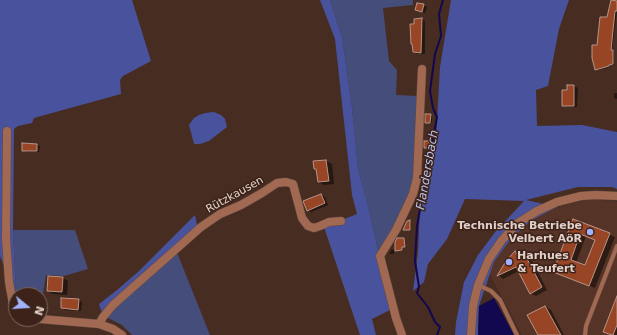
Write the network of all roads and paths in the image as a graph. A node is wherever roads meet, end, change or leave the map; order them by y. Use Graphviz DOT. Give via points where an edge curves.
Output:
graph roads {
  1 [pos="422,69"];
  2 [pos="7,131"];
  3 [pos="617,196"];
  4 [pos="341,221"];
  5 [pos="617,246"];
  6 [pos="616,251"];
  7 [pos="478,285"];
  8 [pos="10,287"];
  9 [pos="48,320"];
  10 [pos="100,324"];
  11 [pos="122,335"];
  12 [pos="402,335"];
  13 [pos="471,335"];
  14 [pos="518,335"];
  15 [pos="585,335"];
  1 -- 12 [label="street" via="418,178 396,230 380,256"];
  2 -- 8 [label="street" via="6,238"];
  3 -- 7 [label="street" via="596,194 557,202 518,223 502,240 489,260"];
  4 -- 10 [label="street, Rützkausen" via="329,222 314,228 308,226 302,218 293,184 277,183 201,227 113,305"];
  5 -- 6 [label="lane"];
  6 -- 15 [label="lane" via="586,326"];
  7 -- 13 [label="street" via="473,306"];
  7 -- 14 [label="lane" via="491,290 500,300"];
  9 -- 10 [label="street"];
  10 -- 11 [label="street"];
}
